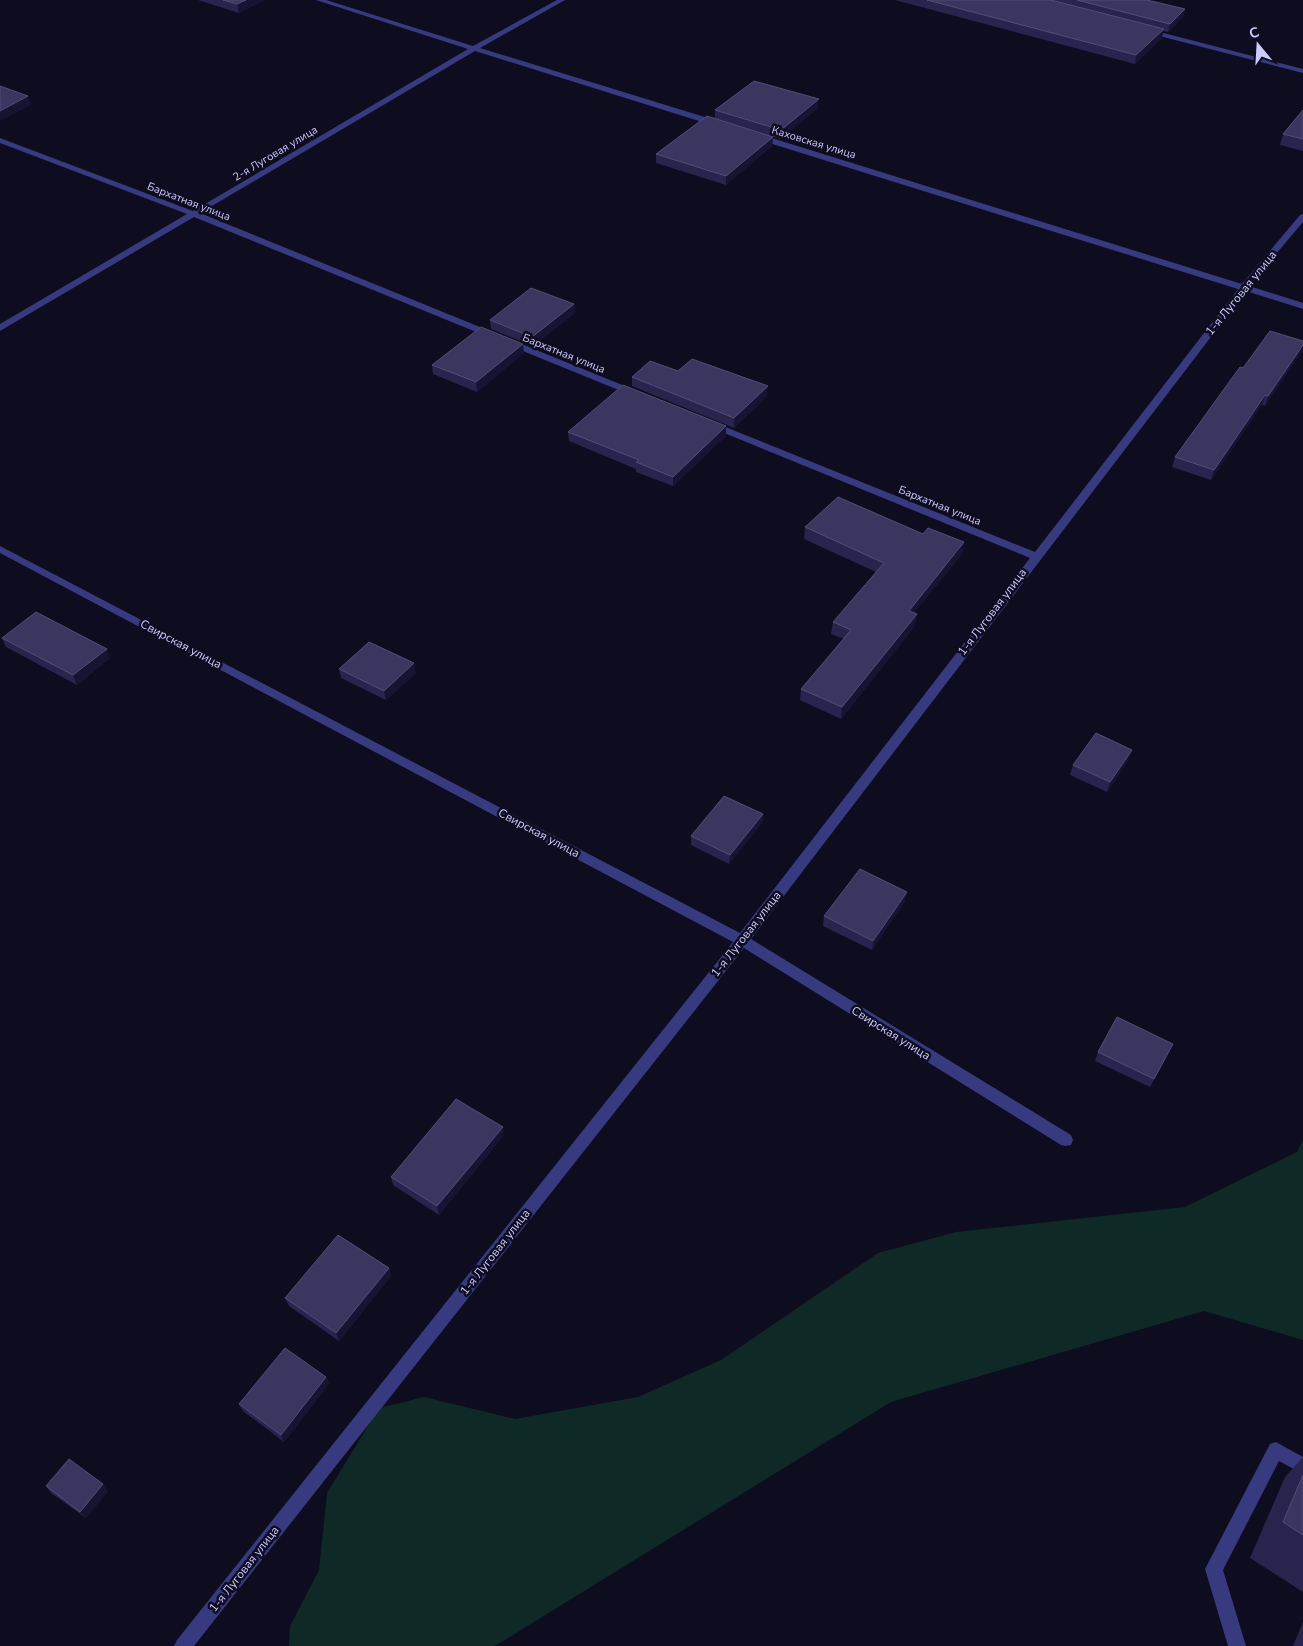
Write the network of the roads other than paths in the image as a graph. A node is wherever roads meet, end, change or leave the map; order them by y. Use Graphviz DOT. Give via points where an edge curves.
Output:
graph roads {
  1 [pos="319,0"];
  2 [pos="562,0"];
  3 [pos="1142,29"];
  4 [pos="474,48"];
  5 [pos="1303,70"];
  6 [pos="731,128"];
  7 [pos="750,134"];
  8 [pos="0,140"];
  9 [pos="194,214"];
  10 [pos="1303,217"];
  11 [pos="1244,287"];
  12 [pos="1303,306"];
  13 [pos="0,328"];
  14 [pos="647,398"];
  15 [pos="702,421"];
  16 [pos="0,549"];
  17 [pos="1035,556"];
  18 [pos="742,940"];
  19 [pos="1066,1140"];
  20 [pos="1303,1466"];
  21 [pos="184,1646"];
  22 [pos="1237,1646"];
  1 -- 4 [label="street"];
  2 -- 4 [label="street, 2-я Луговая улица"];
  3 -- 5 [label="street"];
  4 -- 6 [label="street"];
  4 -- 9 [label="street, 2-я Луговая улица"];
  7 -- 11 [label="street, Каховская улица"];
  8 -- 9 [label="street, Бархатная улица"];
  9 -- 13 [label="street, 2-я Луговая улица"];
  9 -- 14 [label="street, Бархатная улица"];
  10 -- 11 [label="street, 1-я Луговая улица"];
  11 -- 12 [label="street, Каховская улица"];
  11 -- 17 [label="street, 1-я Луговая улица"];
  15 -- 17 [label="street, Бархатная улица"];
  16 -- 18 [label="street, Свирская улица"];
  17 -- 18 [label="street, 1-я Луговая улица"];
  18 -- 19 [label="street, Свирская улица"];
  18 -- 21 [label="street, 1-я Луговая улица"];
  20 -- 22 [label="street" via="1276,1450 1214,1569"];
}
